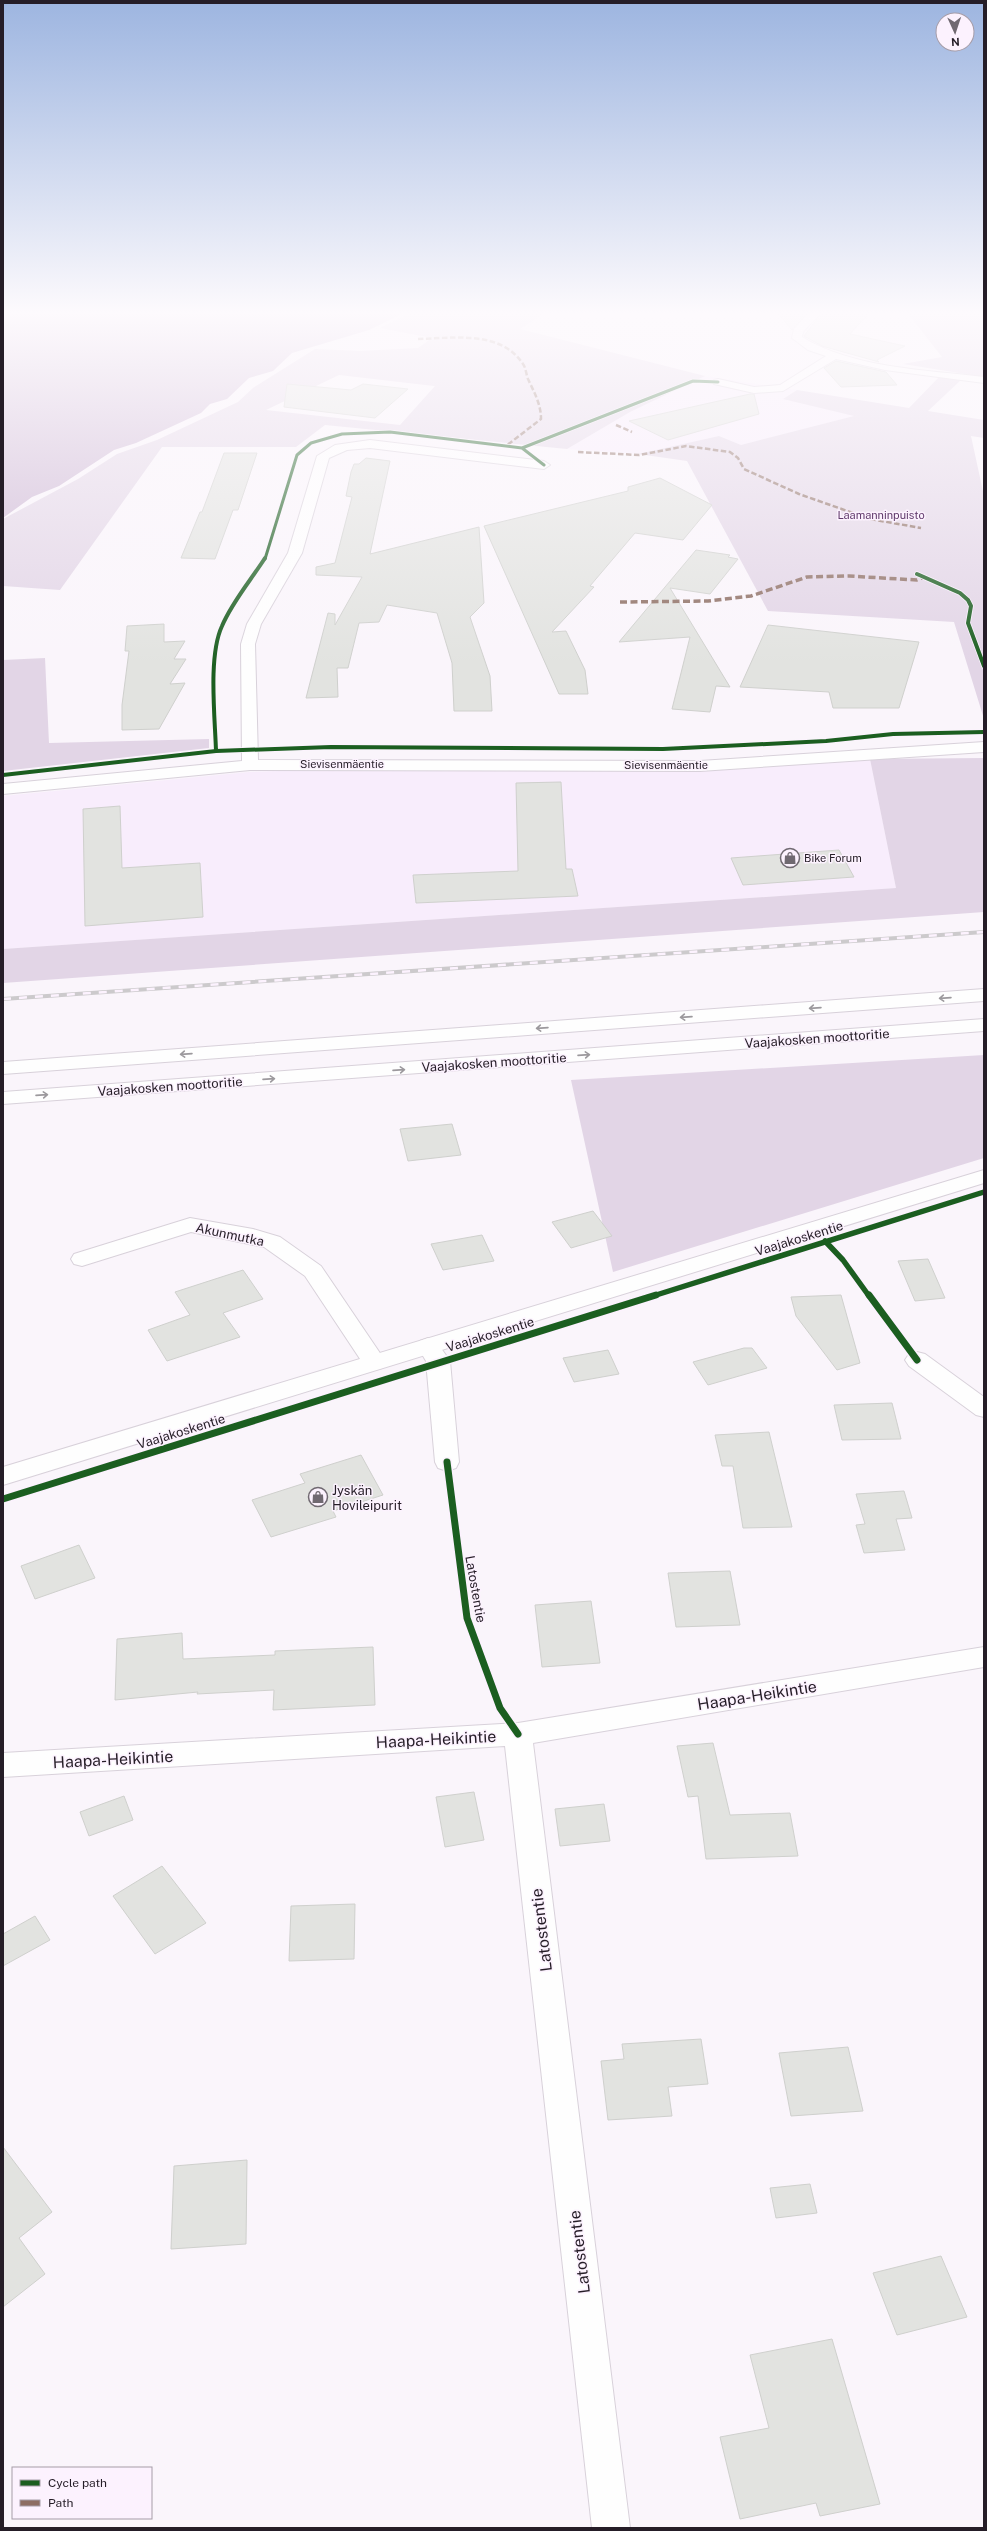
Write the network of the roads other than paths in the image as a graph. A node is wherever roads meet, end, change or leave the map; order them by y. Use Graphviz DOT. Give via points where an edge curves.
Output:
graph roads {
  1 [pos="544,465"];
  2 [pos="984,747"];
  3 [pos="250,765"];
  4 [pos="3,789"];
  5 [pos="984,995"];
  6 [pos="984,1025"];
  7 [pos="3,1068"];
  8 [pos="3,1098"];
  9 [pos="984,1176"];
  10 [pos="82,1259"];
  11 [pos="428,1346"];
  12 [pos="917,1360"];
  13 [pos="374,1362"];
  14 [pos="984,1409"];
  15 [pos="447,1462"];
  16 [pos="3,1476"];
  17 [pos="984,1657"];
  18 [pos="518,1734"];
  19 [pos="3,1765"];
  20 [pos="611,2528"];
  1 -- 3 [label="main road" via="370,444 347,445 333,449 323,456 295,552 254,624 248,644"];
  2 -- 3 [label="main road, Sievisenmäentie" via="898,750 700,766"];
  3 -- 4 [label="main road, Sievisenmäentie"];
  5 -- 7 [label="main road, one-way"];
  8 -- 6 [label="main road, Vaajakosken moottoritie, one-way"];
  9 -- 11 [label="main road, Vaajakoskentie"];
  10 -- 13 [label="main road, Akunmutka" via="190,1225 253,1236 272,1242 313,1272"];
  11 -- 13 [label="main road, Vaajakoskentie"];
  11 -- 15 [label="main road" via="438,1361"];
  12 -- 14 [label="main road"];
  13 -- 16 [label="main road, Vaajakoskentie"];
  17 -- 18 [label="main road, Haapa-Heikintie"];
  18 -- 19 [label="main road, Haapa-Heikintie"];
  18 -- 20 [label="main road, Latostentie"];
}
